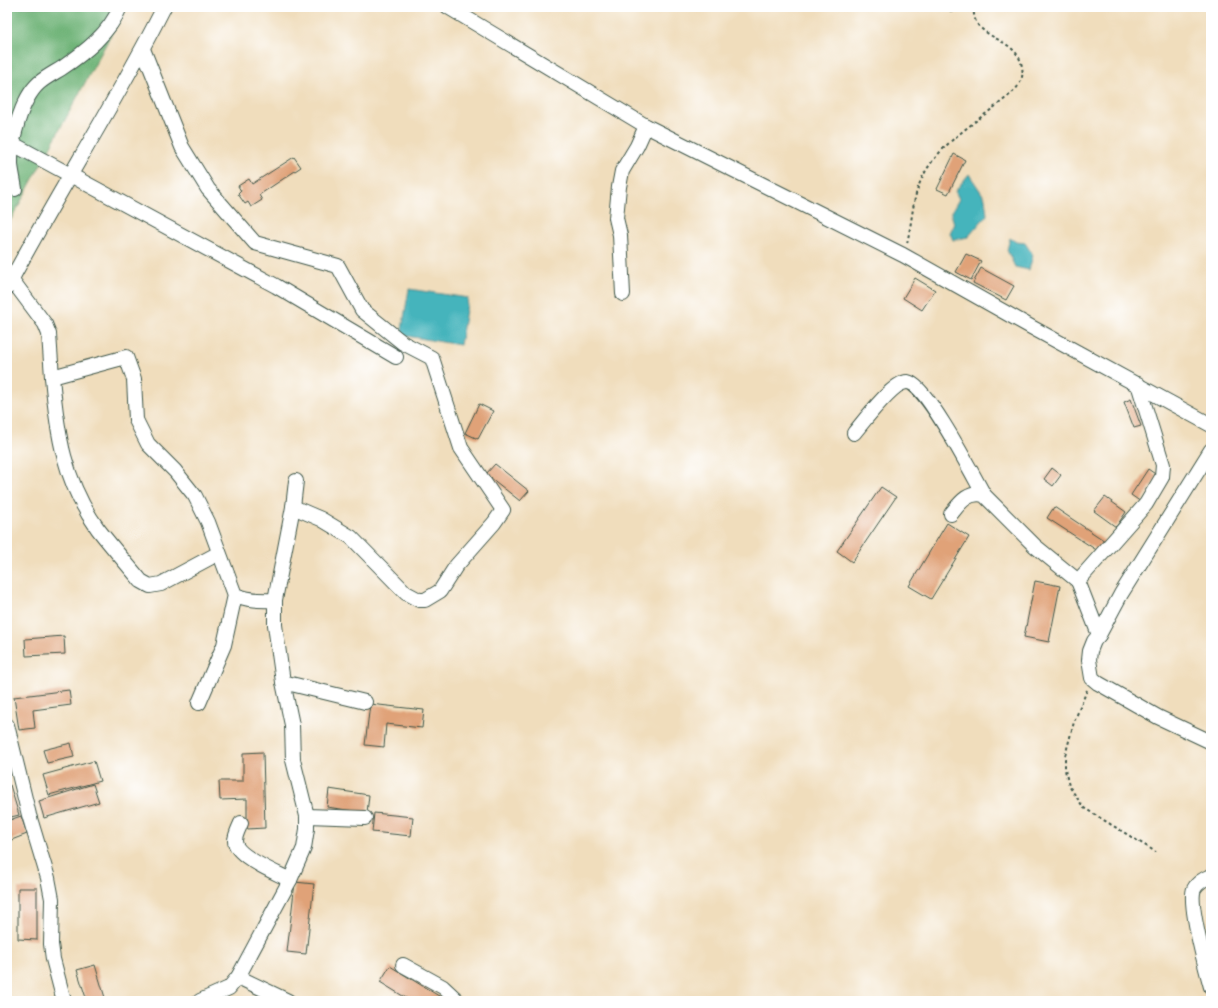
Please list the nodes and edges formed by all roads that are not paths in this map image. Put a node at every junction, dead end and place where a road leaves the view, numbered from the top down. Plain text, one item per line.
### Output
1 (120, 7) edge
2 (164, 7) edge
3 (448, 7) edge
4 (465, 11) edge
5 (143, 49) junction
6 (646, 126) junction
7 (13, 144) junction
8 (70, 175) junction
9 (15, 190) dead end
10 (9, 284) edge
11 (622, 294) dead end
12 (396, 357) dead end
13 (52, 377) junction
14 (1138, 384) junction
15 (1211, 425) edge
16 (854, 433) dead end
17 (1211, 450) edge
18 (296, 481) dead end
19 (984, 495) junction
20 (293, 507) junction
21 (951, 514) dead end
22 (219, 552) junction
23 (1078, 581) junction
24 (235, 595) junction
25 (275, 600) junction
26 (1099, 636) junction
27 (283, 682) junction
28 (365, 702) dead end
29 (199, 703) dead end
30 (7, 726) edge
31 (1211, 742) edge
32 (307, 816) junction
33 (365, 818) dead end
34 (241, 823) dead end
35 (1211, 876) edge
36 (290, 880) junction
37 (403, 965) dead end
38 (238, 977) junction
39 (1211, 986) edge
40 (64, 1001) edge
41 (200, 1001) edge
42 (288, 1001) edge
43 (458, 1001) edge

1 - 7 street
2 - 5 street
3 - 4 street
4 - 6 street
5 - 8 street
5 - 20 street
6 - 11 street
6 - 14 street
7 - 8 street
7 - 9 street
8 - 10 street
8 - 12 street
10 - 13 street
13 - 22 street
13 - 22 street
14 - 15 street
14 - 23 street
16 - 19 street
17 - 26 street
18 - 20 street
19 - 21 street
19 - 23 street
20 - 25 street
22 - 24 street
23 - 26 street
24 - 25 street
24 - 29 street
25 - 27 street
26 - 31 street
27 - 28 street
27 - 32 street
30 - 40 street
32 - 33 street
32 - 36 street
34 - 36 street
35 - 39 street
36 - 38 street
37 - 43 street
38 - 41 street
38 - 42 street

